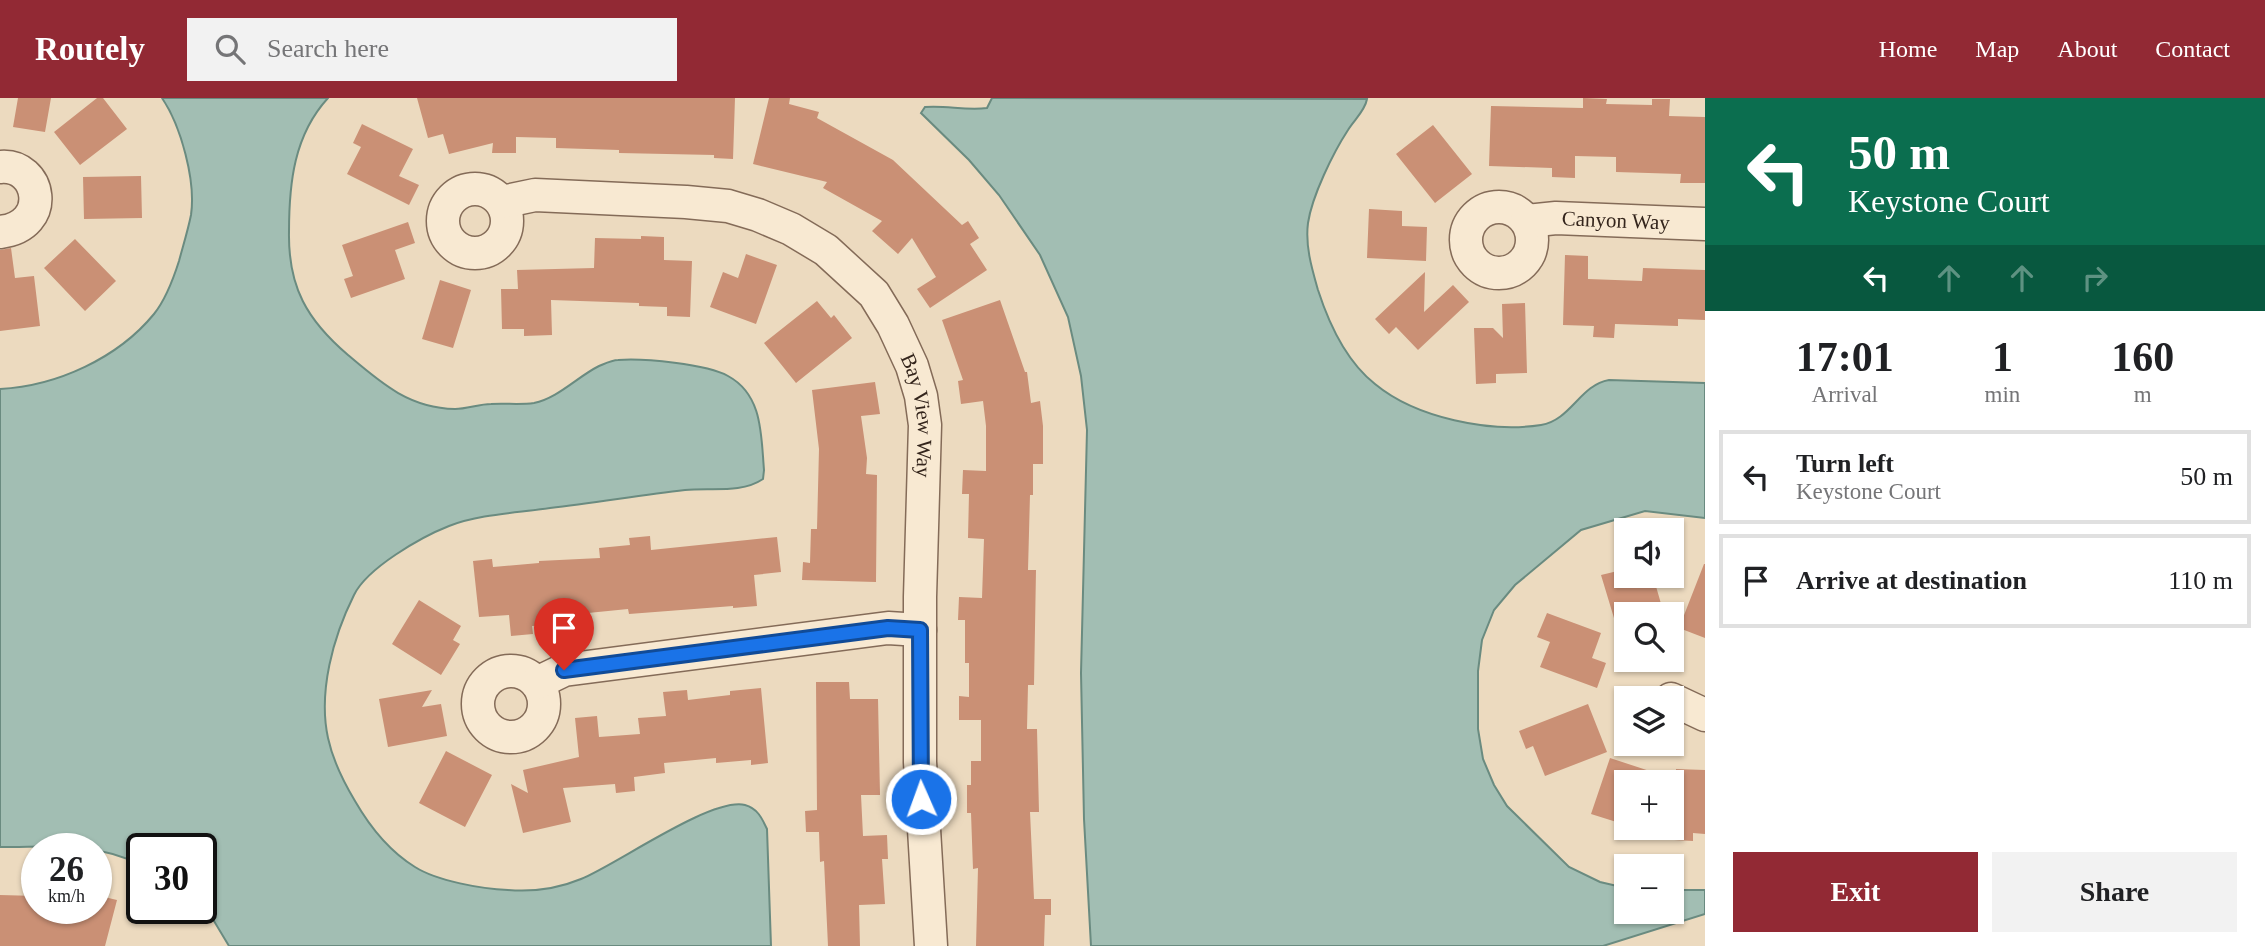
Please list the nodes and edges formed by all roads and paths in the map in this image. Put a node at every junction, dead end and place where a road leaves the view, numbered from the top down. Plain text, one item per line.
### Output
1 (0, 167) edge
2 (502, 202) dead end
3 (1527, 221) dead end
4 (1705, 224) edge
5 (0, 232) edge
6 (920, 630) junction
7 (537, 683) dead end
8 (1684, 705) edge
9 (1705, 716) edge
10 (931, 946) edge

1 - 5 street
2 - 6 street, Bay View Way
3 - 4 street, Canyon Way
6 - 7 street
6 - 10 street, Bay View Way
8 - 9 street

